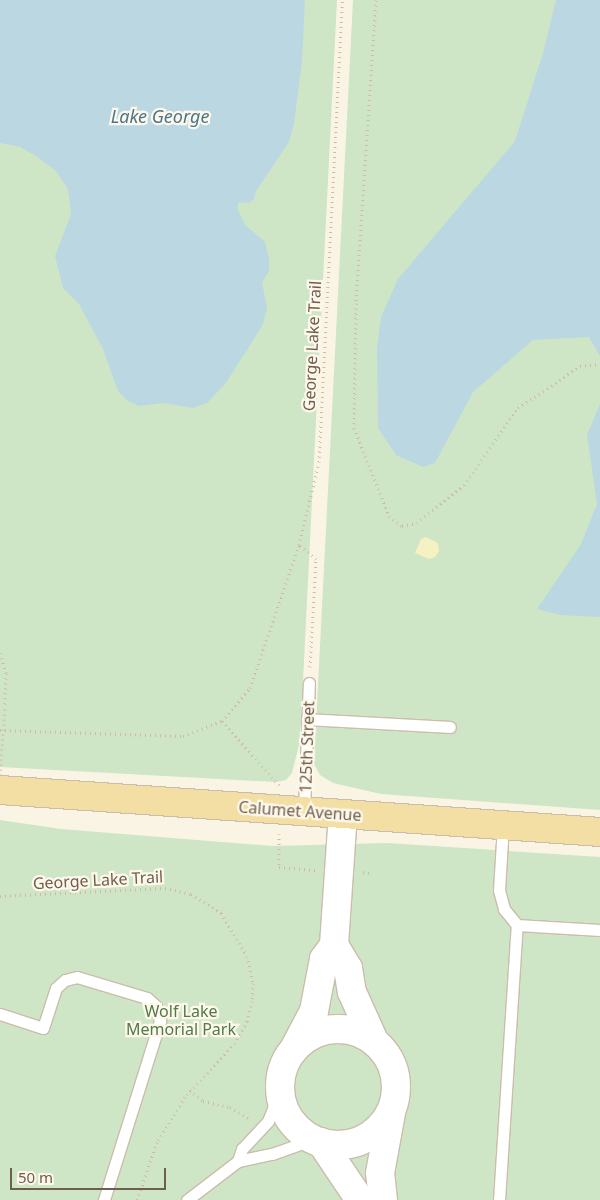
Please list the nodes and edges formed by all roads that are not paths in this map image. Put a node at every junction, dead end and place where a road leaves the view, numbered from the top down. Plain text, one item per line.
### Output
1 (309, 683) road end
2 (307, 719) junction
3 (450, 727) dead end
4 (0, 790) edge
5 (304, 811) junction
6 (343, 814) junction
7 (503, 825) junction
8 (600, 832) edge
9 (517, 925) junction
10 (600, 930) edge
11 (334, 945) junction
12 (0, 1014) edge
13 (374, 1041) junction
14 (295, 1047) junction
15 (280, 1092) junction
16 (391, 1110) junction
17 (318, 1141) junction
18 (238, 1161) junction
19 (104, 1200) edge
20 (186, 1200) edge
21 (360, 1200) edge
22 (383, 1200) edge
23 (499, 1200) edge

1 - 2 lane, 125th Street
2 - 3 lane
2 - 5 lane, 125th Street
4 - 5 main road, Calumet Avenue
5 - 6 main road, Calumet Avenue
6 - 7 main road, Calumet Avenue
6 - 11 main road
7 - 8 main road, Calumet Avenue
7 - 9 lane
9 - 10 lane
9 - 23 lane
11 - 13 main road
11 - 14 main road
12 - 19 lane
13 - 14 main road
13 - 16 main road
14 - 15 main road
15 - 17 main road
15 - 18 lane
16 - 17 main road
16 - 22 main road
17 - 18 lane
17 - 21 main road
18 - 20 lane

